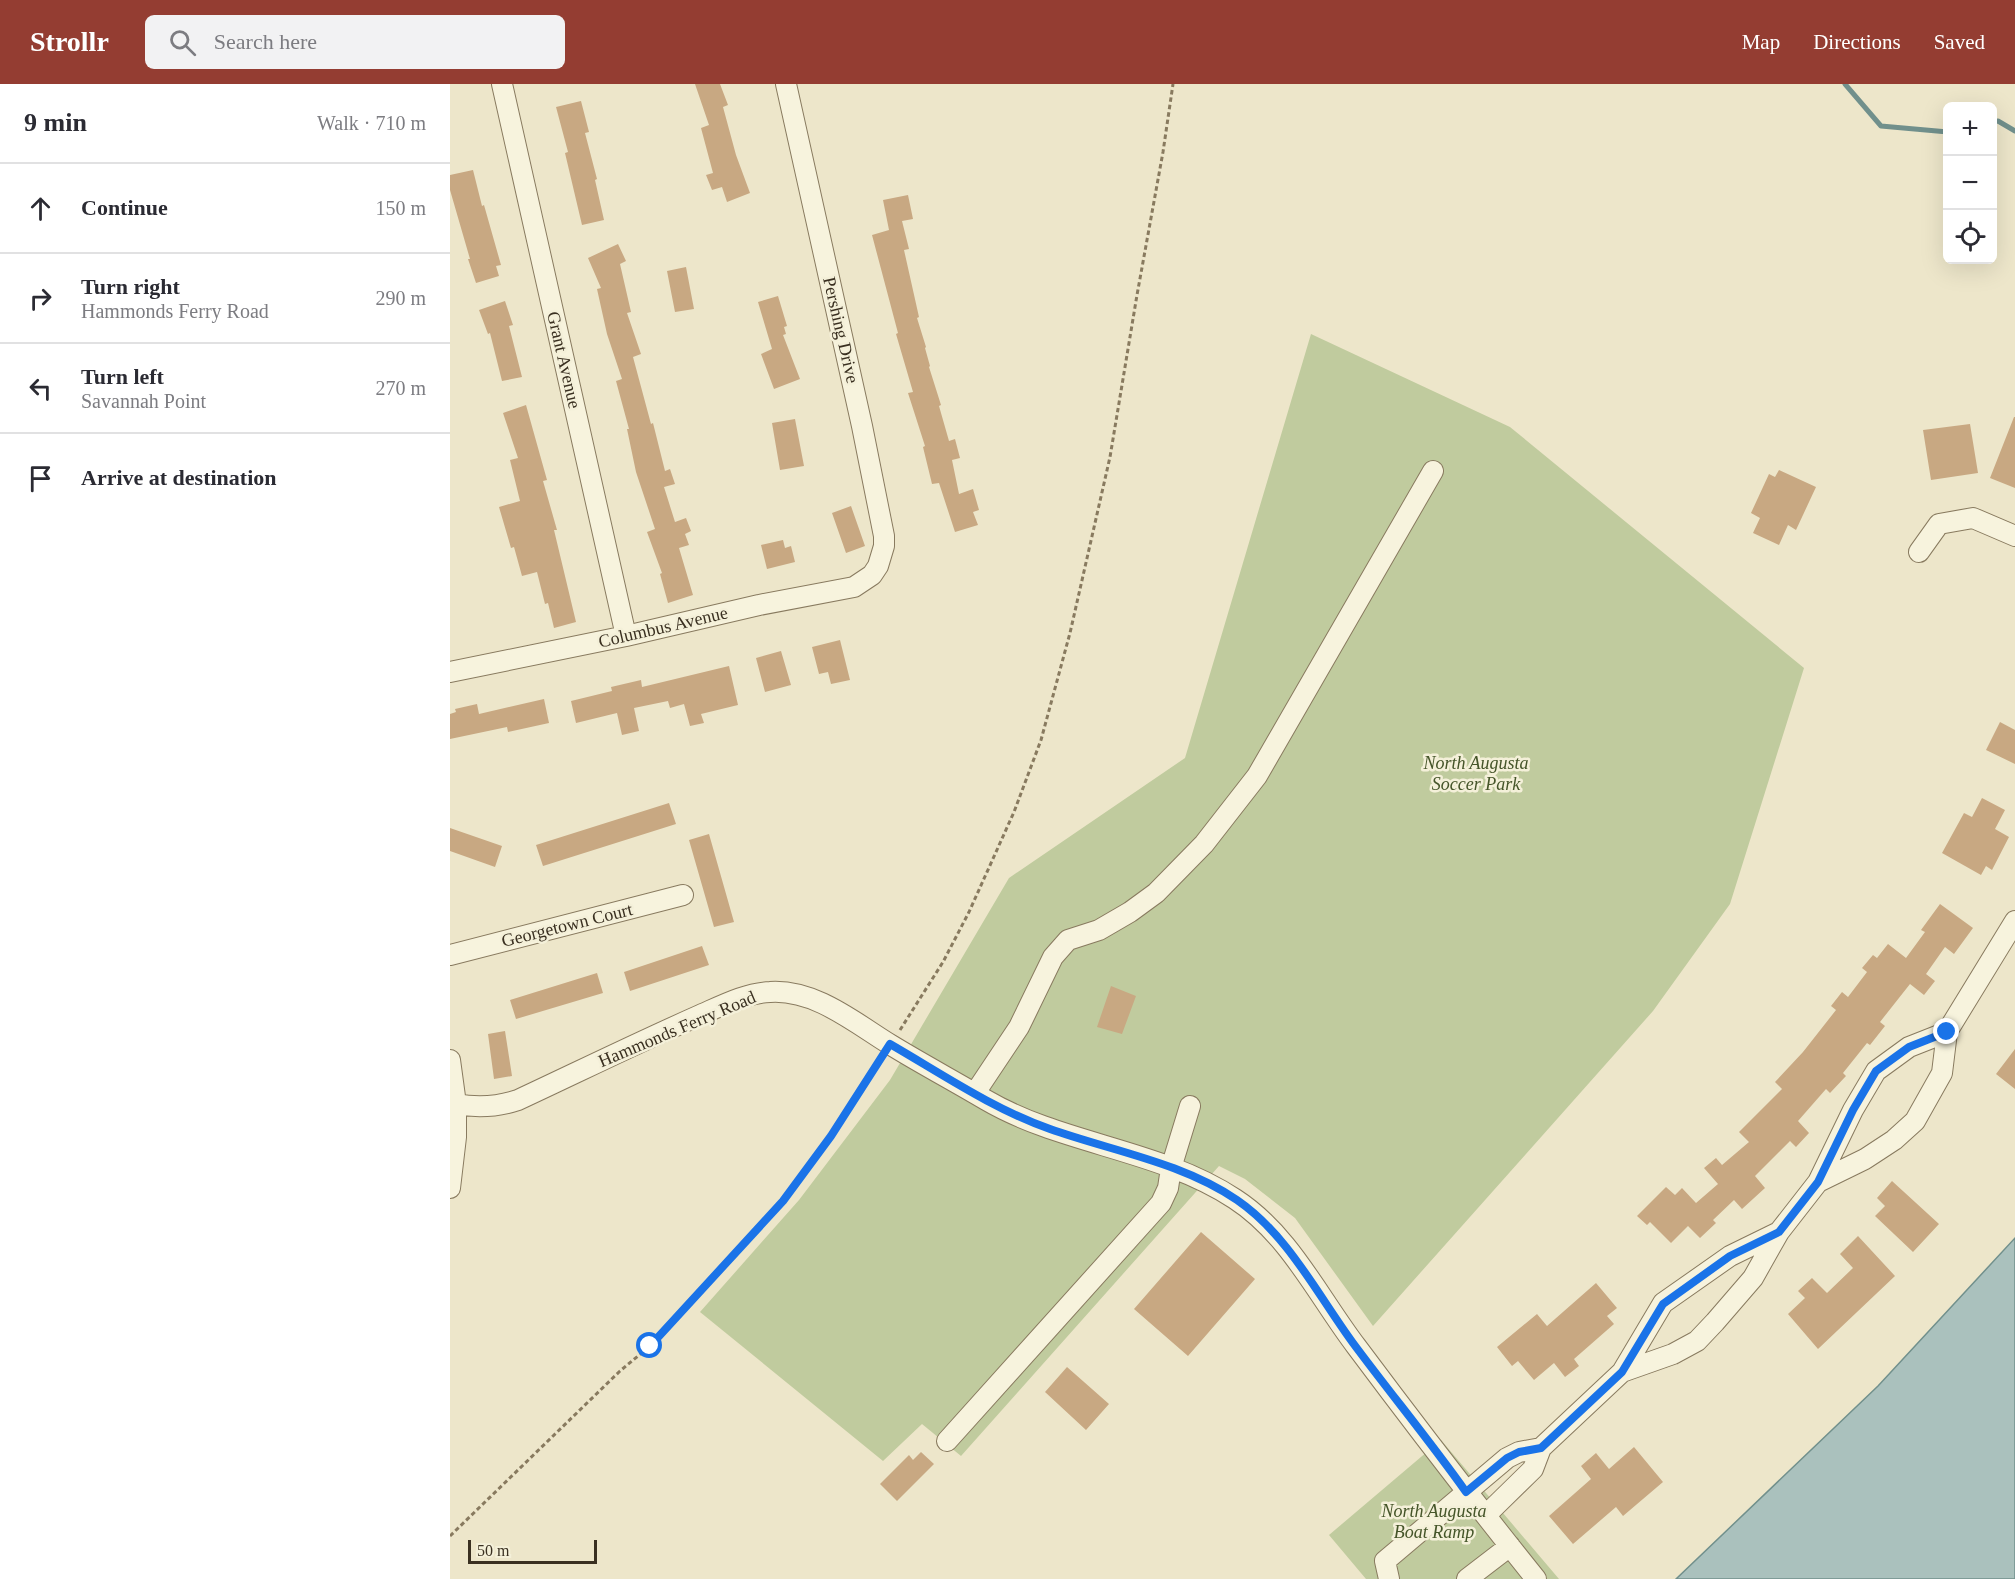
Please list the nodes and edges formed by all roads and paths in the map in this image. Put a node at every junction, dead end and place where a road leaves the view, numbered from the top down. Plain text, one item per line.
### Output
1 (502, 84) edge
2 (786, 84) edge
3 (1173, 84) edge
4 (1432, 471) dead end
5 (2015, 536) edge
6 (1919, 552) dead end
7 (872, 575) joint
8 (626, 636) junction
9 (450, 672) edge
10 (683, 895) dead end
11 (2015, 921) edge
12 (450, 955) edge
13 (1947, 1032) junction
14 (890, 1044) junction
15 (450, 1060) edge
16 (975, 1093) junction
17 (456, 1104) junction
18 (1190, 1106) dead end
19 (1171, 1168) junction
20 (1818, 1182) junction
21 (450, 1188) edge
22 (1779, 1232) junction
23 (1622, 1372) junction
24 (947, 1441) dead end
25 (1541, 1448) junction
26 (1466, 1492) junction
27 (1486, 1515) junction
28 (450, 1536) edge
29 (1510, 1546) junction
30 (1389, 1579) edge
31 (1467, 1579) edge
32 (1536, 1579) edge

1 - 8 street, Grant Avenue
2 - 7 street, Pershing Drive
3 - 14 path
4 - 16 street
5 - 6 street
7 - 8 street, Columbus Avenue
8 - 9 street, Columbus Avenue
10 - 12 street, Georgetown Court
11 - 13 street
13 - 20 street
13 - 20 street
14 - 16 street, Hammonds Ferry Road
14 - 17 street, Hammonds Ferry Road
14 - 28 path
15 - 17 street
16 - 19 street, Hammonds Ferry Road
17 - 21 street
18 - 19 street
19 - 24 street
19 - 26 street, Hammonds Ferry Road
20 - 22 street
22 - 23 street
22 - 23 street
23 - 25 street
25 - 26 street
25 - 27 street
26 - 27 street, Hammonds Ferry Road
26 - 30 street
27 - 29 street, Hammonds Ferry Road
29 - 31 street
29 - 32 street, Hammonds Ferry Road

